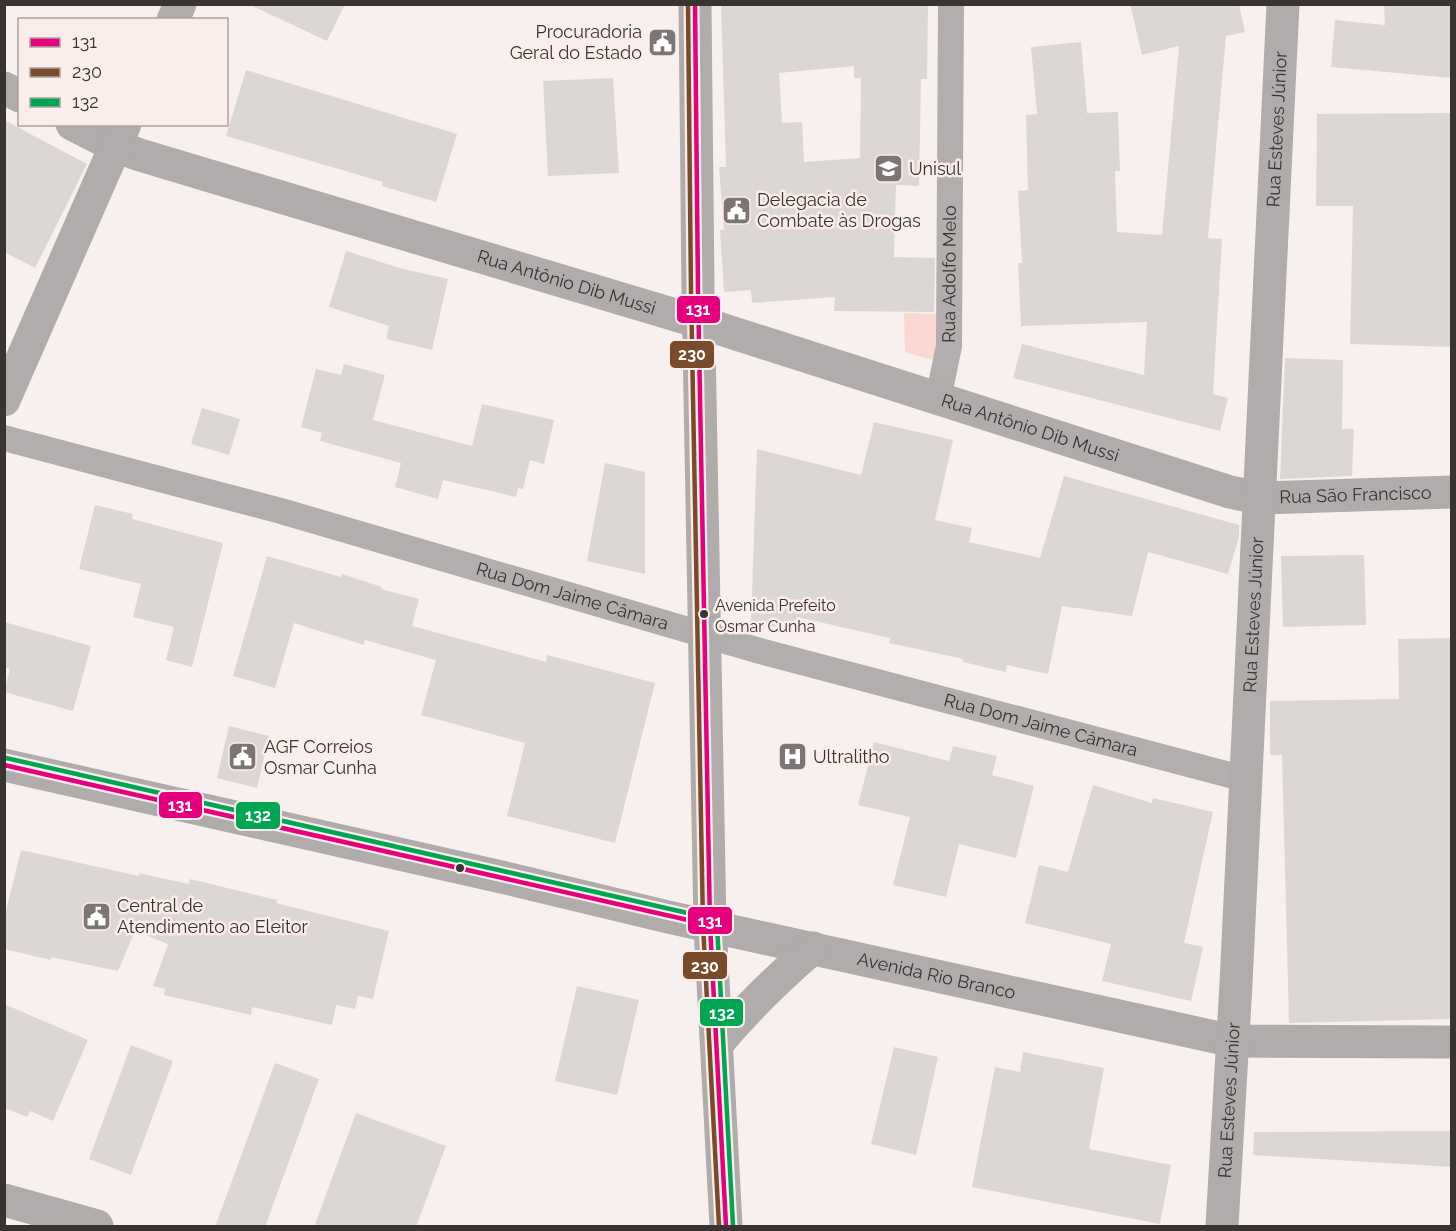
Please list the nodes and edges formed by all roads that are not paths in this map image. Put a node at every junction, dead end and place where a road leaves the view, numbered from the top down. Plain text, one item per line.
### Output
1 (180, 4) edge
2 (695, 4) edge
3 (951, 4) edge
4 (1283, 4) edge
5 (174, 18) edge
6 (4, 88) edge
7 (18, 95) edge
8 (81, 126) edge
9 (120, 135) edge
10 (699, 322) junction
11 (938, 399) junction
12 (4, 400) edge
13 (4, 438) edge
14 (1452, 492) edge
15 (1259, 498) junction
16 (705, 636) junction
17 (4, 765) edge
18 (1245, 779) junction
19 (710, 925) junction
20 (813, 948) junction
21 (1233, 1041) junction
22 (1452, 1042) edge
23 (717, 1044) junction
24 (4, 1200) edge
25 (97, 1227) edge
26 (726, 1227) edge
27 (1222, 1227) edge

1 - 5 street
2 - 10 street
3 - 11 street, Rua Adolfo Melo
4 - 15 street, Rua Esteves Júnior
6 - 7 street
8 - 9 street, Rua Antônio Dib Mussi
9 - 10 street, Rua Antônio Dib Mussi
9 - 12 street
10 - 11 street, Rua Antônio Dib Mussi
10 - 16 street
11 - 15 street, Rua Antônio Dib Mussi
13 - 16 street, Rua Dom Jaime Câmara
14 - 15 street, Rua São Francisco
15 - 18 street, Rua Esteves Júnior
16 - 18 street, Rua Dom Jaime Câmara
16 - 19 street
17 - 19 street, Avenida Rio Branco
18 - 21 street, Rua Esteves Júnior
19 - 20 street, Avenida Rio Branco
19 - 23 street
20 - 21 street, Avenida Rio Branco
20 - 23 street
21 - 22 street, Avenida Rio Branco
21 - 27 street, Rua Esteves Júnior
23 - 26 street
24 - 25 street

